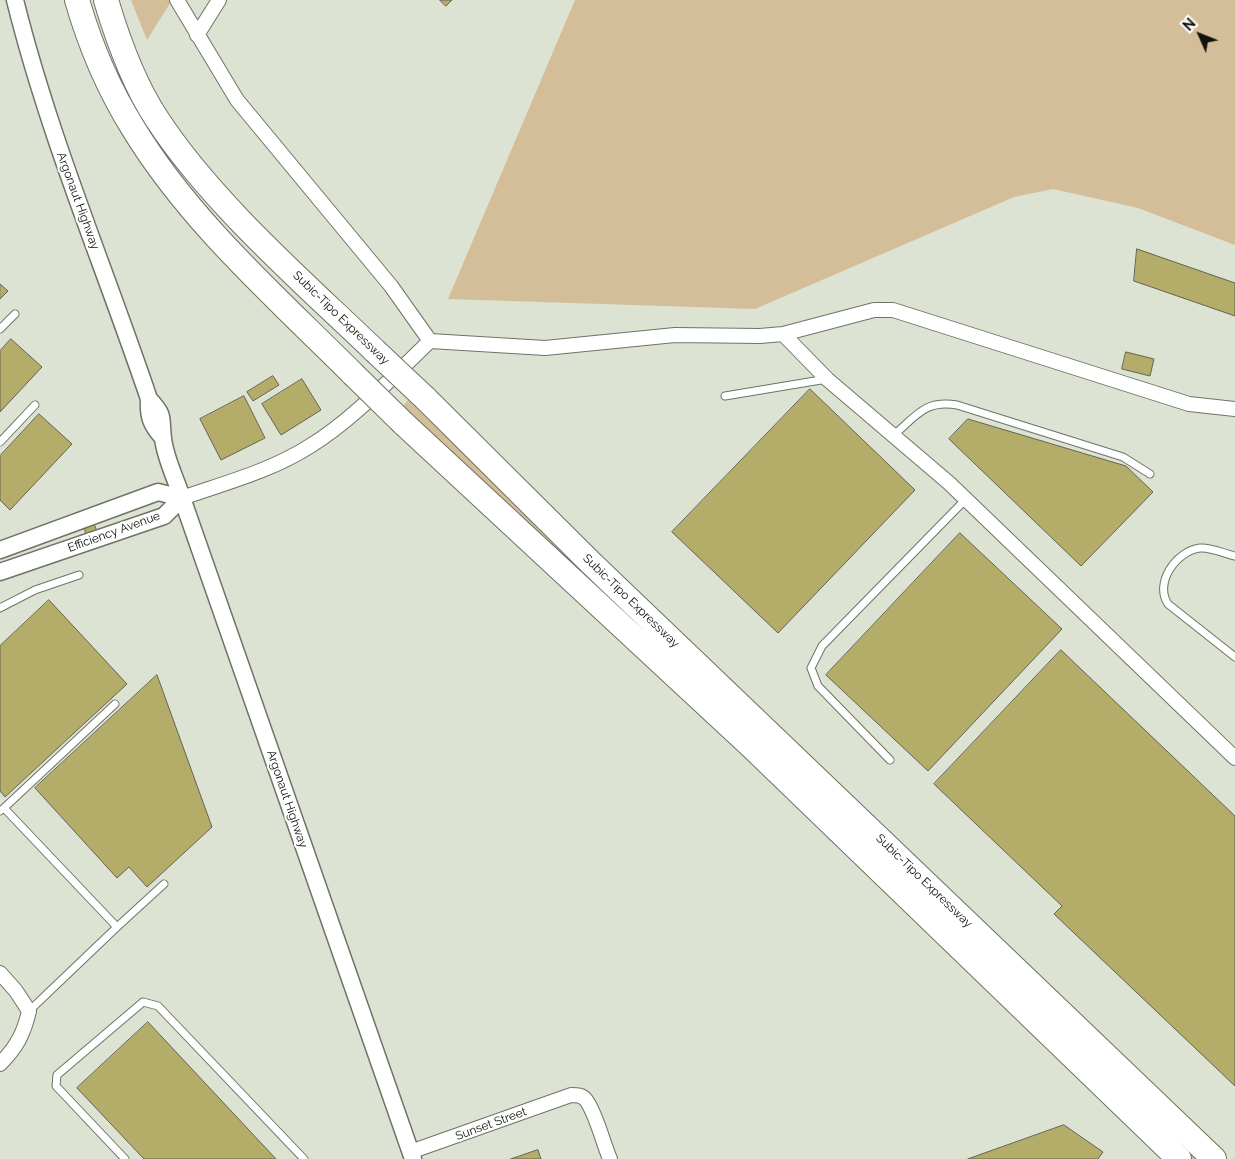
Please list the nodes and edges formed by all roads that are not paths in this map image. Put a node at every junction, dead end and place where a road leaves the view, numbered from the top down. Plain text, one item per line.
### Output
1 (16, 0) edge
2 (77, 0) edge
3 (106, 0) edge
4 (178, 0) edge
5 (218, 0) edge
6 (197, 35) junction
7 (15, 314) dead end
8 (0, 329) edge
9 (783, 334) junction
10 (430, 341) junction
11 (827, 379) junction
12 (725, 396) dead end
13 (35, 405) dead end
14 (1235, 409) edge
15 (894, 435) junction
16 (0, 442) edge
17 (1150, 474) dead end
18 (182, 498) junction
19 (966, 499) junction
20 (0, 550) edge
21 (1235, 556) edge
22 (0, 572) edge
23 (79, 574) dead end
24 (0, 608) edge
25 (1235, 657) edge
26 (115, 704) dead end
27 (1235, 758) edge
28 (890, 760) dead end
29 (2, 810) edge
30 (164, 884) dead end
31 (117, 927) junction
32 (0, 973) edge
33 (29, 1011) junction
34 (0, 1064) edge
35 (412, 1156) edge
36 (126, 1159) edge
37 (304, 1159) edge
38 (610, 1159) edge
39 (1179, 1159) edge
40 (1214, 1159) edge

1 - 18 street, Argonaut Highway
2 - 39 highway, Subic-Tipo Expressway, bridge
3 - 40 highway, Subic-Tipo Expressway, bridge
4 - 6 street
5 - 6 street
6 - 10 street
7 - 8 lane
9 - 10 street
9 - 11 street
9 - 14 street
10 - 18 street
11 - 12 lane
11 - 15 street
13 - 16 lane
15 - 17 lane
15 - 19 street
18 - 20 street, Efficiency Avenue
18 - 22 street, Efficiency Avenue
18 - 35 street, Argonaut Highway
19 - 27 street
19 - 28 lane
21 - 25 lane
23 - 24 lane
26 - 29 lane
29 - 31 lane
30 - 31 lane
31 - 33 lane
32 - 33 street
33 - 34 street
35 - 38 street, Sunset Street
36 - 37 lane

